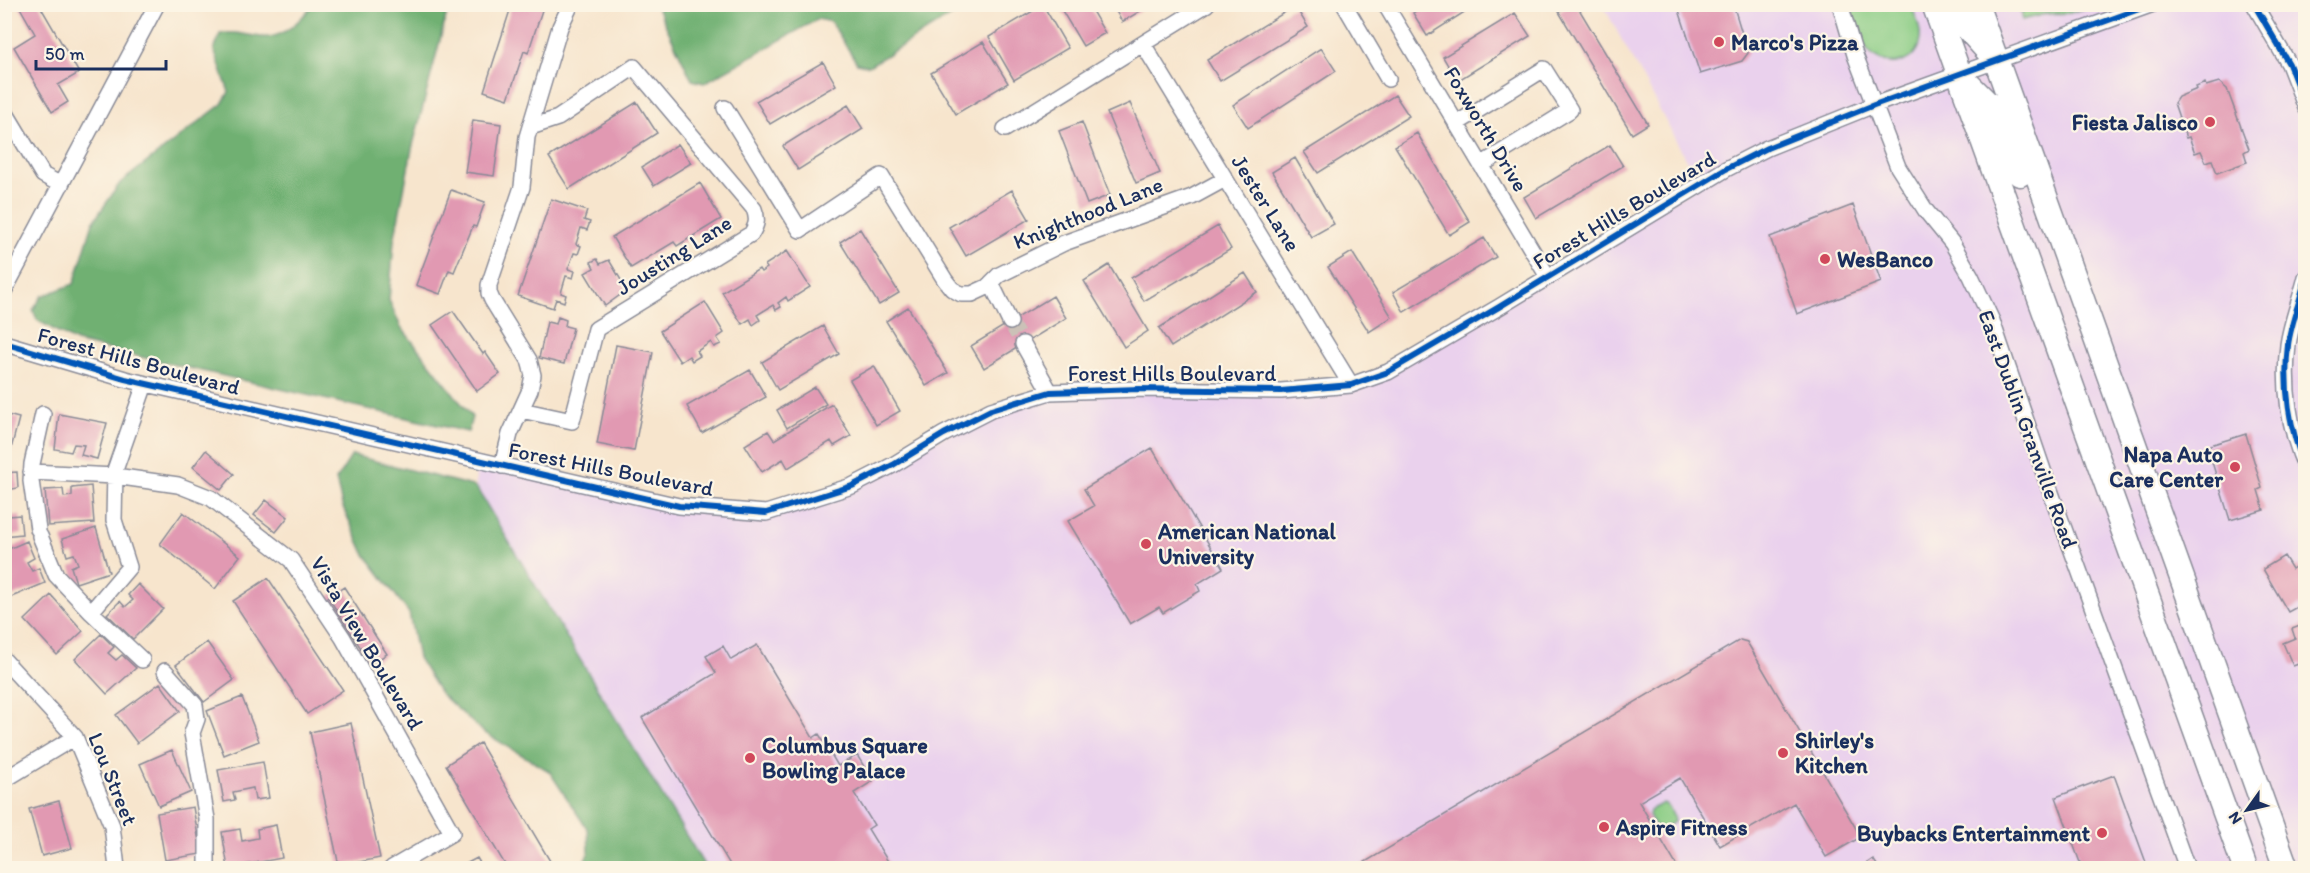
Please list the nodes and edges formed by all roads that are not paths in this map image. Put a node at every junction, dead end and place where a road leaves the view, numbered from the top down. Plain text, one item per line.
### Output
1 (157, 4) edge
2 (571, 4) edge
3 (1207, 4) edge
4 (1344, 4) edge
5 (1385, 4) edge
6 (1840, 4) edge
7 (1934, 4) edge
8 (1956, 4) edge
9 (1976, 4) edge
10 (2153, 4) edge
11 (2254, 4) edge
12 (1143, 44) junction
13 (1997, 62) junction
14 (1958, 75) junction
15 (1388, 79) dead end
16 (1875, 105) junction
17 (725, 108) dead end
18 (2306, 108) edge
19 (4, 110) edge
20 (1456, 124) junction
21 (531, 127) junction
22 (1005, 129) dead end
23 (1481, 165) junction
24 (1225, 179) junction
25 (61, 185) junction
26 (1548, 277) junction
27 (2306, 277) edge
28 (991, 283) junction
29 (4, 291) edge
30 (1010, 322) tunnel mouth
31 (4, 343) edge
32 (1023, 344) tunnel mouth
33 (145, 384) junction
34 (2112, 384) junction
35 (1352, 385) junction
36 (1050, 392) junction
37 (521, 410) junction
38 (43, 414) dead end
39 (502, 466) junction
40 (2306, 468) edge
41 (31, 472) junction
42 (114, 476) junction
43 (91, 612) junction
44 (4, 660) edge
45 (142, 660) dead end
46 (165, 670) dead end
47 (75, 737) junction
48 (4, 780) edge
49 (117, 868) edge
50 (207, 868) edge
51 (392, 868) edge
52 (2187, 868) edge
53 (2245, 868) edge
54 (2286, 868) edge

1 - 25 street
2 - 21 street
3 - 12 street
4 - 15 street
5 - 20 street, Foxworth Drive
6 - 16 street, East Dublin Granville Road
7 - 14 main road
8 - 13 main road
9 - 13 main road
10 - 13 street, Forest Hills Boulevard
11 - 18 street
12 - 22 street
12 - 24 street, Jester Lane
13 - 14 street, Forest Hills Boulevard
13 - 34 main road
14 - 16 street, Forest Hills Boulevard
14 - 34 main road
14 - 53 main road
16 - 26 street, Forest Hills Boulevard
16 - 52 street, East Dublin Granville Road
17 - 28 street, Knighthood Lane
19 - 25 street
20 - 23 street, Foxworth Drive
20 - 23 street
21 - 37 street
21 - 37 street, Jousting Lane
23 - 26 street, Foxworth Drive
24 - 28 street, Knighthood Lane
24 - 35 street, Jester Lane
25 - 29 street
26 - 35 street, Forest Hills Boulevard
27 - 40 street
28 - 30 street
31 - 33 street, Forest Hills Boulevard
32 - 36 street
33 - 39 street, Forest Hills Boulevard
33 - 42 street
34 - 54 main road
35 - 36 street, Forest Hills Boulevard
36 - 39 street, Forest Hills Boulevard
37 - 39 street
38 - 41 street
41 - 42 street
41 - 43 street
42 - 43 street
42 - 51 street, Vista View Boulevard
43 - 45 street
44 - 47 street, Lou Street
46 - 50 street
47 - 48 street
47 - 49 street, Lou Street

